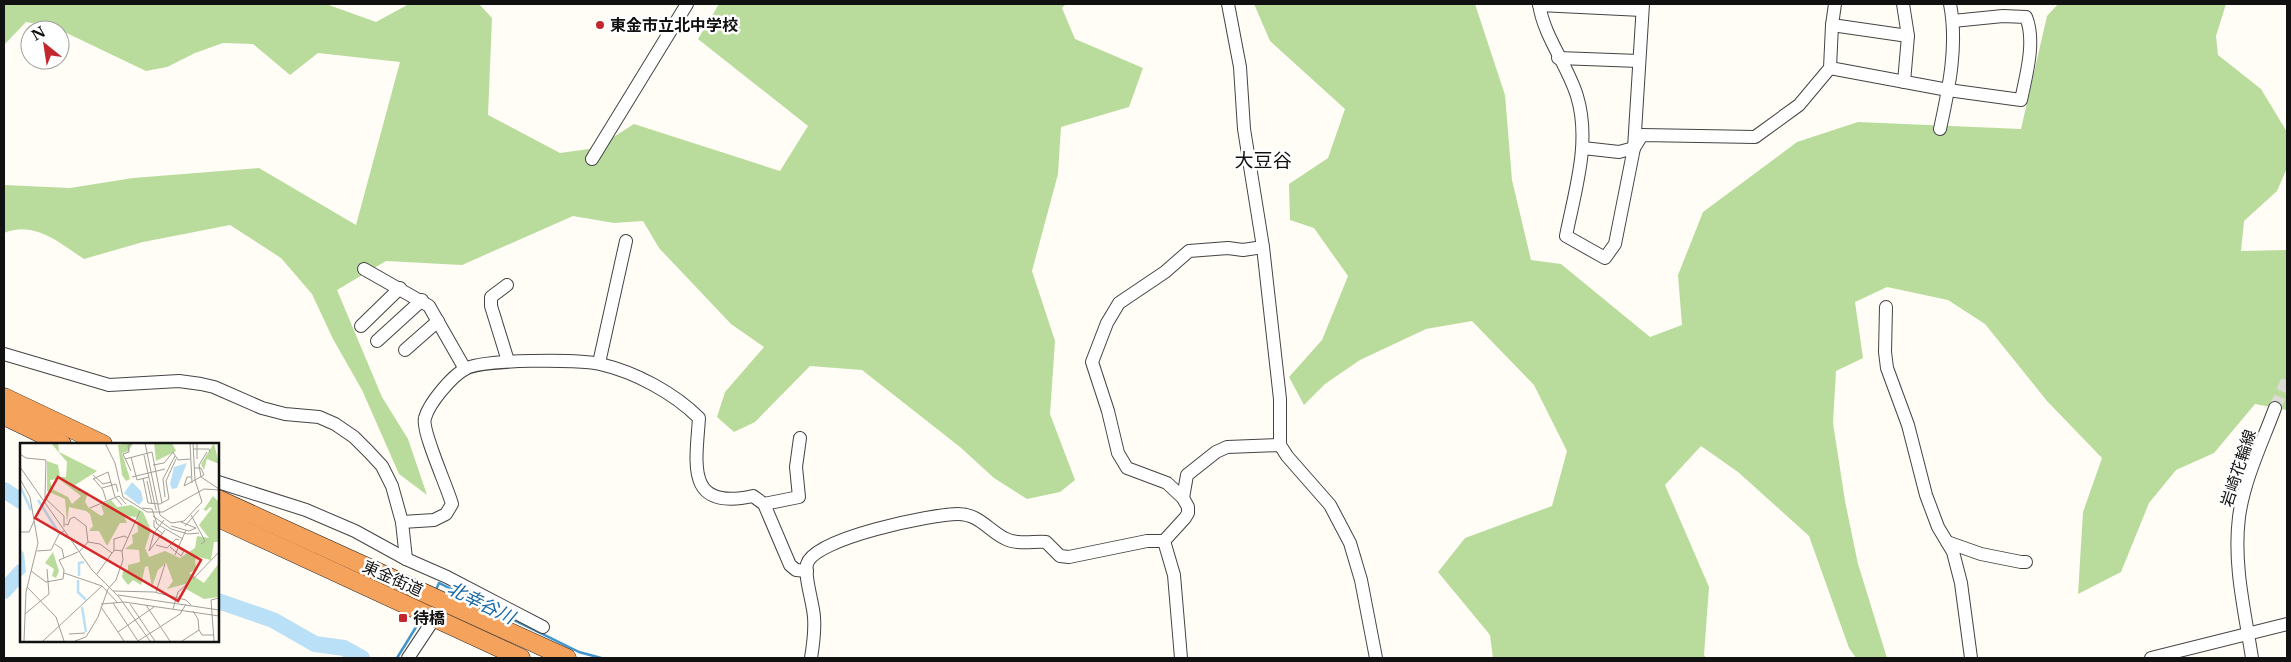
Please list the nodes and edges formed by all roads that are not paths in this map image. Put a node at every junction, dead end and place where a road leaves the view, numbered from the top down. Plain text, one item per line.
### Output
1 (687, 4) edge
2 (1228, 4) edge
3 (1835, 4) edge
4 (1903, 4) edge
5 (1950, 4) edge
6 (1539, 5) edge
7 (1642, 7) edge
8 (1954, 21) junction
9 (1832, 25) junction
10 (1908, 36) junction
11 (1558, 58) junction
12 (1639, 62) junction
13 (1830, 68) junction
14 (1904, 82) junction
15 (1948, 90) junction
16 (1940, 129) dead end
17 (1583, 148) junction
18 (1634, 148) junction
19 (592, 159) dead end
20 (626, 241) dead end
21 (1263, 247) junction
22 (364, 268) dead end
23 (507, 286) dead end
24 (400, 288) junction
25 (422, 300) junction
26 (1886, 307) dead end
27 (438, 321) junction
28 (360, 326) dead end
29 (377, 340) dead end
30 (405, 350) dead end
31 (4, 354) edge
32 (508, 361) junction
33 (599, 364) junction
34 (464, 369) junction
35 (4, 397) edge
36 (2276, 408) tunnel mouth
37 (4, 416) edge
38 (800, 438) dead end
39 (60, 443) edge
40 (101, 443) edge
41 (1280, 445) junction
42 (219, 482) edge
43 (219, 498) edge
44 (1183, 498) junction
45 (268, 499) junction
46 (764, 504) junction
47 (219, 518) edge
48 (259, 518) junction
49 (402, 522) junction
50 (251, 534) junction
51 (1164, 541) junction
52 (1947, 542) junction
53 (406, 560) junction
54 (2026, 562) dead end
55 (807, 571) junction
56 (444, 600) junction
57 (436, 618) junction
58 (2287, 624) edge
59 (543, 627) dead end
60 (2248, 634) junction
61 (408, 658) edge
62 (521, 658) edge
63 (567, 658) edge
64 (811, 658) edge
65 (1182, 658) edge
66 (1376, 658) edge
67 (1971, 658) edge
68 (2151, 658) edge
69 (2252, 658) edge

1 - 19 street
2 - 21 street
3 - 9 street
4 - 10 street
5 - 8 street
6 - 7 street
6 - 11 street
7 - 12 street
8 - 15 street
8 - 15 street
9 - 10 street
9 - 13 street
10 - 14 street
11 - 12 street
11 - 17 street
12 - 18 street
13 - 14 street
13 - 18 street
14 - 15 street
15 - 16 street
17 - 18 street
17 - 18 street
20 - 33 street
21 - 41 street
21 - 44 street
22 - 24 street
23 - 32 street
24 - 25 street
24 - 28 street
25 - 27 street
25 - 29 street
26 - 52 street
27 - 30 street
27 - 34 street
31 - 49 street
32 - 33 street
32 - 34 street
33 - 46 street
34 - 49 street
35 - 40 highway
36 - 60 street, 岩崎花輪線
37 - 39 highway
38 - 46 street
41 - 44 street
41 - 66 street
42 - 45 street
43 - 48 highway, 東金街道
44 - 51 street
45 - 48 street
45 - 53 street
46 - 55 street
47 - 50 highway, 東金街道
48 - 50 street
48 - 56 highway, 東金街道
49 - 53 street
50 - 57 highway, 東金街道
51 - 55 street
51 - 65 street
52 - 54 street
52 - 67 street
53 - 59 street
55 - 64 street
56 - 57 street
56 - 63 highway, 東金街道
57 - 61 street
57 - 62 highway, 東金街道
58 - 60 street
60 - 68 street
60 - 69 street, 岩崎花輪線

